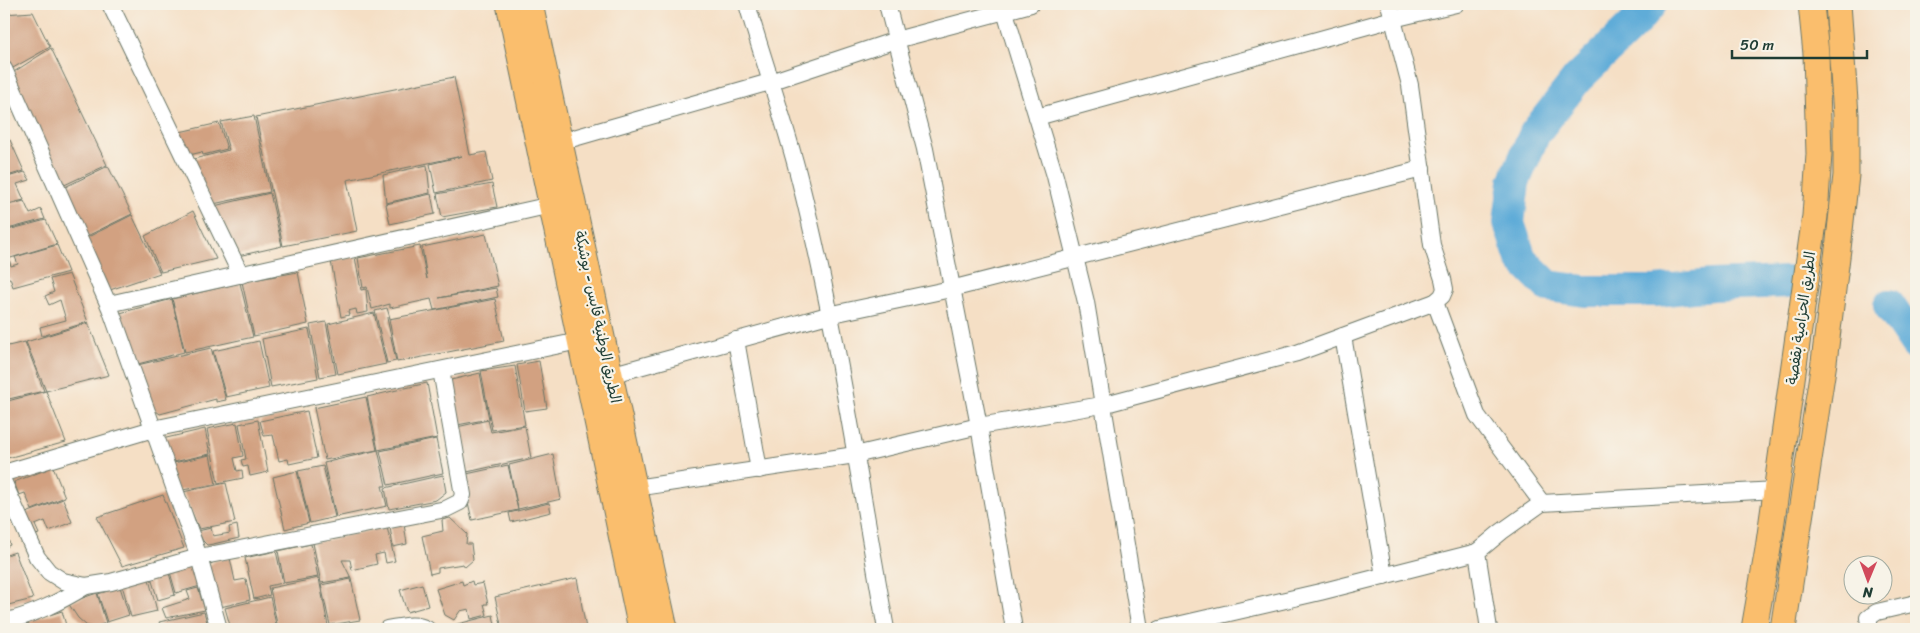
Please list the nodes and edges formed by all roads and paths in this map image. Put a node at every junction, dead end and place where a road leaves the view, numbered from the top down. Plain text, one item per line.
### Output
1 (110, 4) edge
2 (509, 4) edge
3 (530, 4) edge
4 (747, 4) edge
5 (887, 4) edge
6 (1031, 4) edge
7 (1456, 4) edge
8 (1812, 4) edge
9 (1838, 4) edge
10 (1391, 11) edge
11 (1005, 12) junction
12 (896, 40) junction
13 (4, 68) edge
14 (770, 82) junction
15 (1037, 117) junction
16 (560, 142) junction
17 (1422, 169) junction
18 (551, 205) junction
19 (1076, 257) junction
20 (241, 275) junction
21 (951, 289) junction
22 (1435, 302) junction
23 (109, 304) junction
24 (828, 314) junction
25 (1344, 336) junction
26 (591, 338) junction
27 (736, 340) junction
28 (441, 370) junction
29 (610, 375) junction
30 (1102, 405) junction
31 (979, 426) junction
32 (153, 429) junction
33 (855, 456) junction
34 (759, 470) junction
35 (4, 473) edge
36 (4, 483) edge
37 (635, 488) junction
38 (1776, 490) junction
39 (1542, 503) junction
40 (1477, 552) junction
41 (199, 557) junction
42 (1384, 576) junction
43 (86, 586) junction
44 (1916, 602) edge
45 (4, 622) edge
46 (219, 629) edge
47 (388, 629) edge
48 (427, 629) edge
49 (641, 629) edge
50 (665, 629) edge
51 (886, 629) edge
52 (1014, 629) edge
53 (1140, 629) edge
54 (1160, 629) edge
55 (1489, 629) edge
56 (1754, 629) edge
57 (1783, 629) edge
58 (1870, 629) edge

1 - 20 street
2 - 18 main road, الطريق الوطنية قابس - بوشبكة
3 - 16 main road, الطريق الوطنية قابس - بوشبكة
4 - 14 street
5 - 12 street
6 - 11 street
7 - 10 street
8 - 38 main road, الطريق الحزامية بقفصة
9 - 57 main road, الطريق الحزامية بقفصة
10 - 15 street
10 - 17 street
11 - 12 street
11 - 15 street
12 - 14 street
12 - 21 street
13 - 23 street
14 - 16 street
14 - 24 street
15 - 19 street
16 - 26 main road, الطريق الوطنية قابس - بوشبكة
17 - 19 street
17 - 22 street
18 - 20 street
18 - 26 main road, الطريق الوطنية قابس - بوشبكة
19 - 21 street
19 - 30 street
20 - 23 street
21 - 24 street
21 - 31 street
22 - 25 street
22 - 39 street
23 - 32 street
24 - 27 street
24 - 33 street
25 - 30 street
25 - 42 street
26 - 28 street
26 - 29 main road, الطريق الوطنية قابس - بوشبكة
26 - 49 main road, الطريق الوطنية قابس - بوشبكة
27 - 29 street
27 - 34 street
28 - 32 street
28 - 41 street
29 - 37 main road, الطريق الوطنية قابس - بوشبكة
30 - 31 street
30 - 53 street
31 - 33 street
31 - 52 street
32 - 35 street
32 - 41 street
33 - 34 street
33 - 51 street
34 - 37 street
36 - 43 street
37 - 50 main road, الطريق الوطنية قابس - بوشبكة
38 - 39 street
38 - 56 main road, الطريق الحزامية بقفصة
39 - 40 street
40 - 42 street
40 - 55 street
41 - 43 street
41 - 46 street
42 - 54 street
43 - 45 street
44 - 58 street
47 - 48 street

